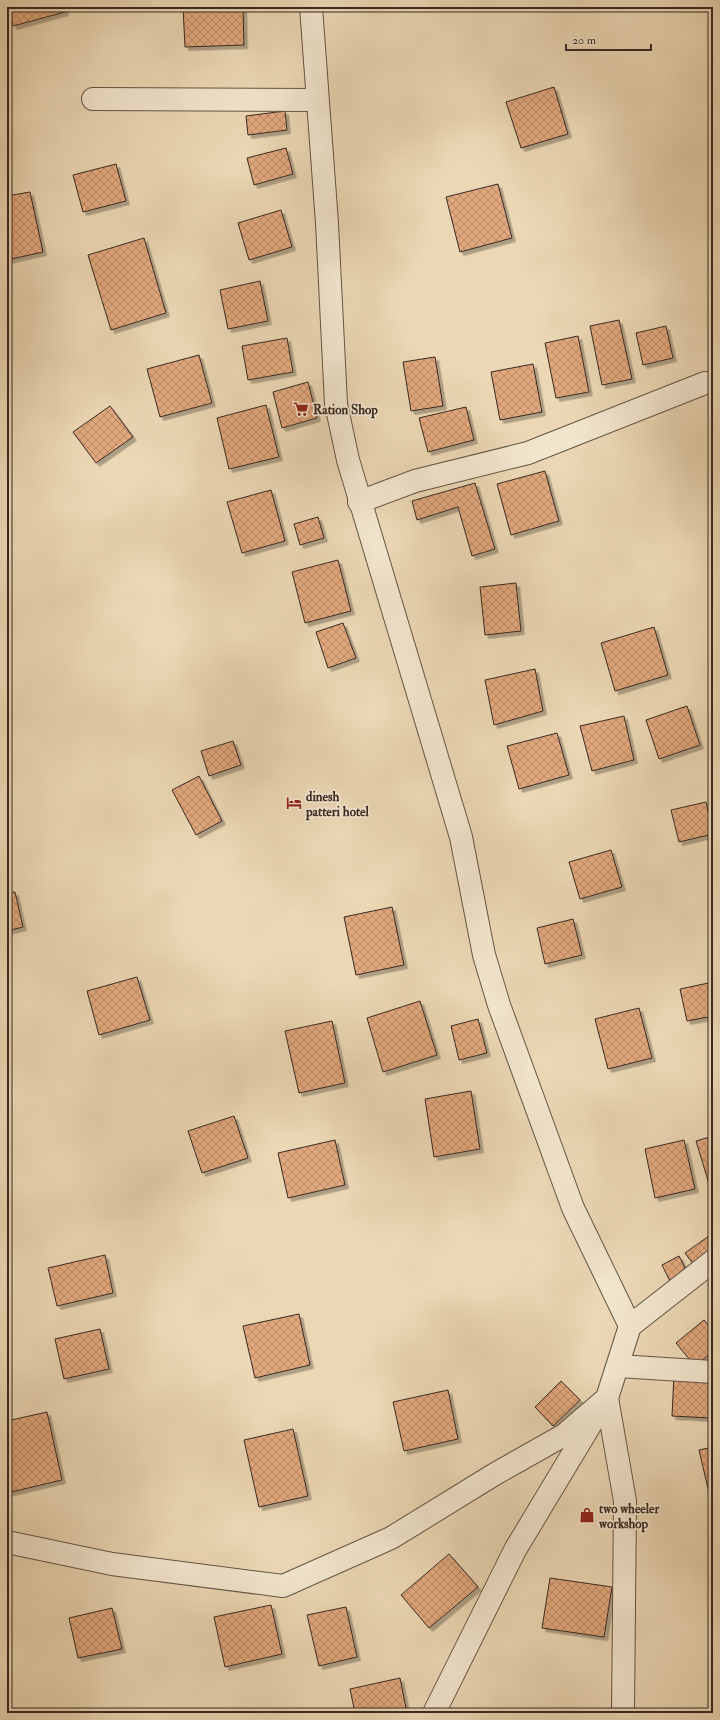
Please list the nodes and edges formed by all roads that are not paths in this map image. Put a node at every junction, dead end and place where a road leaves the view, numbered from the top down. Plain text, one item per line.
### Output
1 (311, 7) edge
2 (93, 99) dead end
3 (317, 100) junction
4 (705, 383) dead end
5 (359, 502) junction
6 (713, 1261) edge
7 (630, 1326) junction
8 (618, 1366) junction
9 (713, 1372) edge
10 (607, 1398) junction
11 (7, 1542) edge
12 (434, 1713) edge
13 (623, 1713) edge

1 - 3 street
2 - 3 street
3 - 5 street
4 - 5 street
5 - 7 street
6 - 7 street
7 - 8 street
8 - 9 street
8 - 10 street
10 - 11 street
10 - 12 street
10 - 13 street

